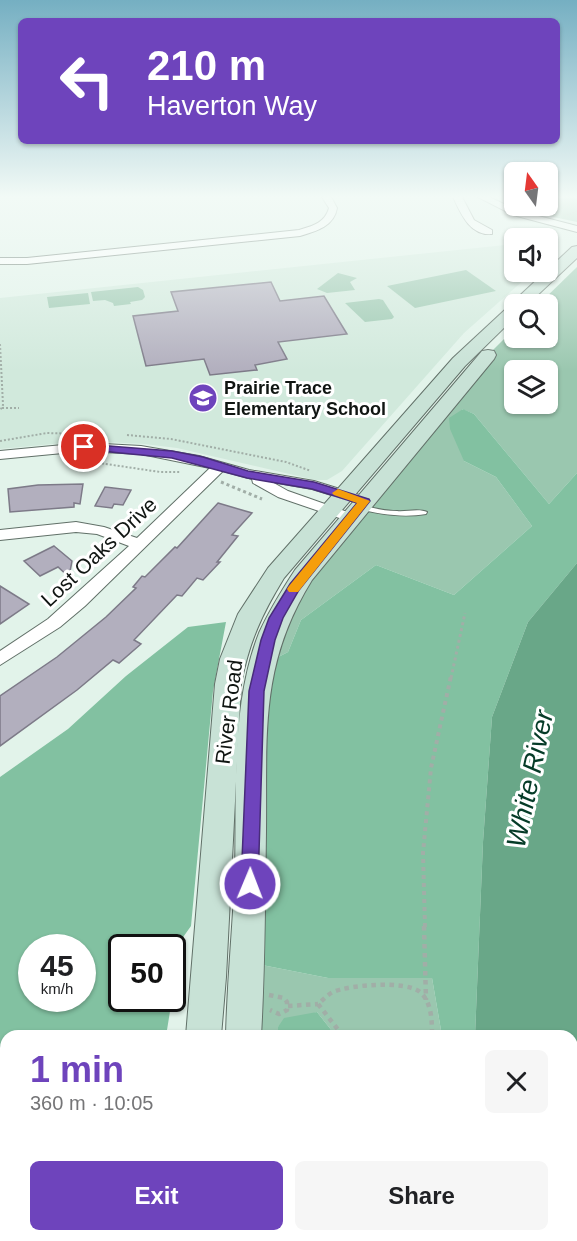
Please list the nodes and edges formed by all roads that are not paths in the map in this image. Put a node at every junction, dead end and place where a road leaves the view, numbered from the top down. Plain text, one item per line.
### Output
1 (89, 255) edge
2 (572, 255) edge
3 (0, 261) edge
4 (577, 268) edge
5 (531, 294) edge
6 (550, 294) edge
7 (504, 319) edge
8 (504, 339) edge
9 (0, 455) edge
10 (215, 470) junction
11 (247, 474) junction
12 (350, 506) junction
13 (423, 512) dead end
14 (0, 535) edge
15 (139, 544) junction
16 (0, 659) edge
17 (204, 1030) edge
18 (243, 1030) edge

1 - 3 street
2 - 5 main road
4 - 6 main road
7 - 12 main road, River Road
8 - 12 main road, River Road
9 - 10 street
10 - 11 street
10 - 15 street, Lost Oaks Drive
11 - 12 street
11 - 12 street
12 - 13 lane
12 - 17 main road, River Road
12 - 18 main road, River Road
14 - 15 street
15 - 16 street, Lost Oaks Drive

